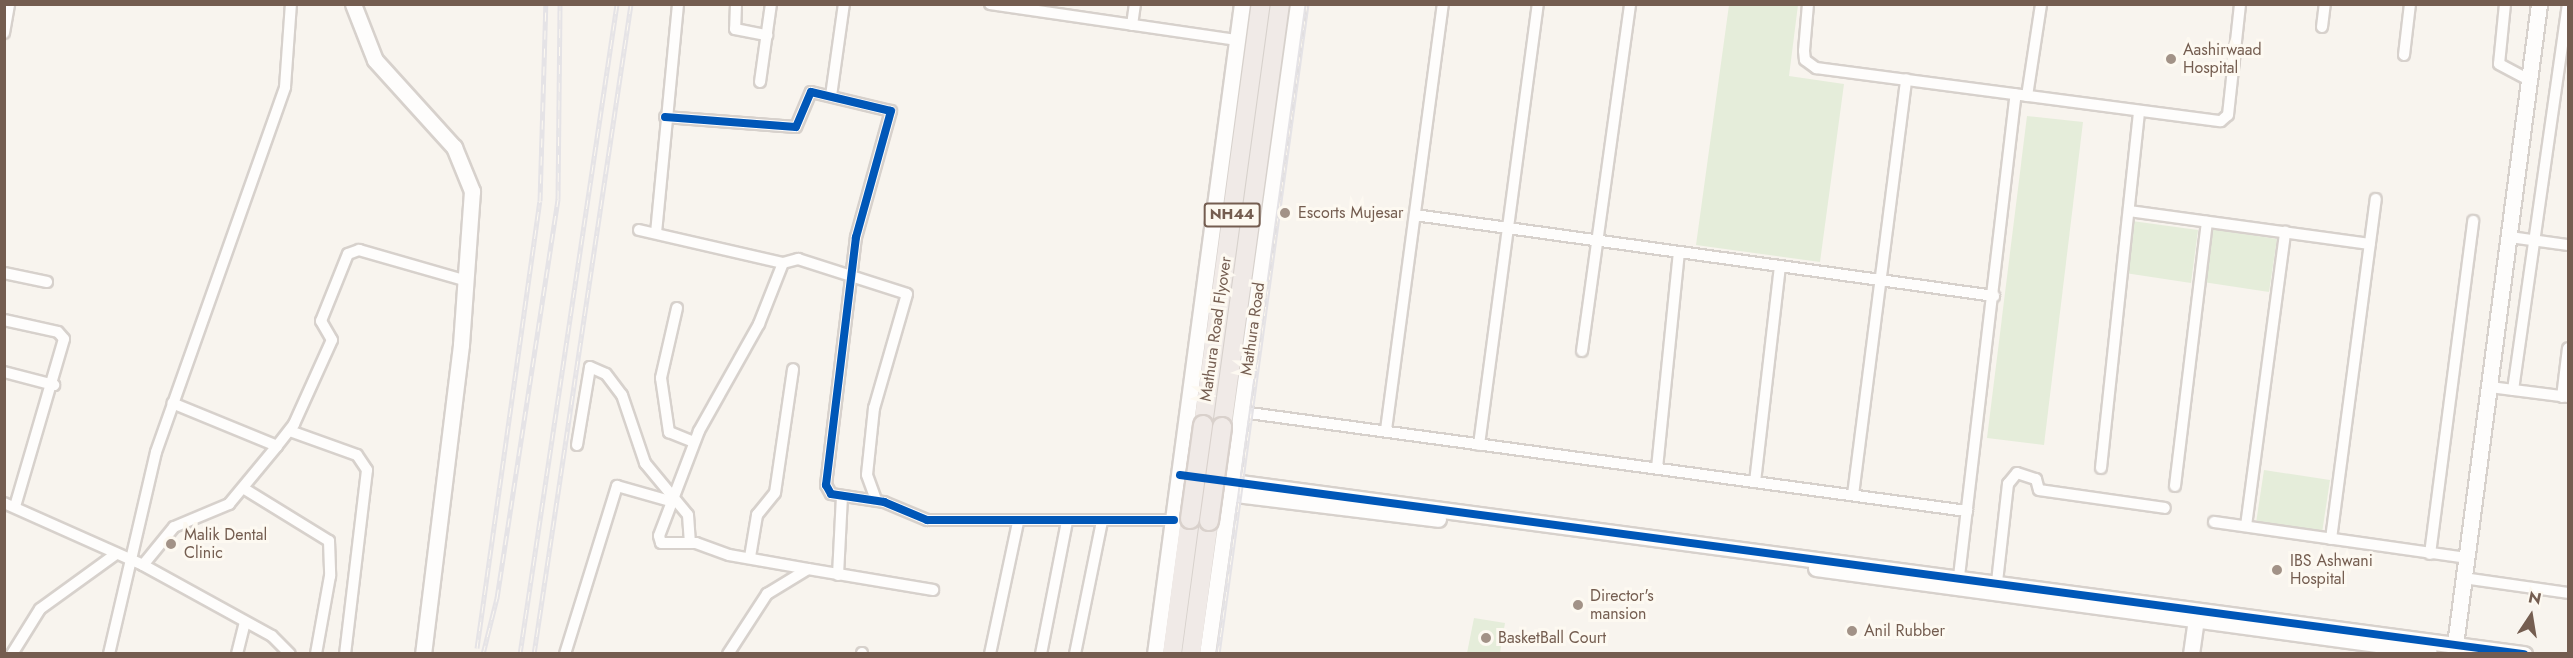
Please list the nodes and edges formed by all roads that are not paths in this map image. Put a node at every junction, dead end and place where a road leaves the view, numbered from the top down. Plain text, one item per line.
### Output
1 (9, 4) edge
2 (291, 4) edge
3 (353, 4) edge
4 (678, 4) edge
5 (736, 4) edge
6 (771, 4) edge
7 (844, 4) edge
8 (990, 4) edge
9 (1135, 4) edge
10 (1242, 4) edge
11 (1261, 4) edge
12 (1280, 4) edge
13 (1298, 4) edge
14 (1443, 4) edge
15 (1538, 4) edge
16 (1630, 4) edge
17 (1808, 4) edge
18 (2041, 4) edge
19 (2240, 4) edge
20 (2325, 4) edge
21 (2410, 4) edge
22 (2505, 4) edge
23 (2539, 4) edge
24 (2568, 4) edge
25 (1132, 25) junction
26 (2322, 27) dead end
27 (4, 33) edge
28 (767, 35) junction
29 (1237, 40) junction
30 (2404, 55) dead end
31 (2527, 79) junction
32 (1906, 80) junction
33 (760, 82) dead end
34 (2021, 95) junction
35 (831, 96) junction
36 (2139, 111) junction
37 (665, 117) junction
38 (2376, 199) dead end
39 (2129, 211) junction
40 (1415, 215) junction
41 (2473, 221) dead end
42 (2207, 222) junction
43 (1508, 228) junction
44 (639, 230) dead end
45 (2285, 232) junction
46 (656, 233) junction
47 (2510, 237) junction
48 (2533, 240) junction
49 (1597, 241) junction
50 (2370, 244) junction
51 (2568, 245) edge
52 (1679, 252) junction
53 (783, 263) junction
54 (1780, 266) junction
55 (4, 273) edge
56 (855, 275) junction
57 (1882, 280) junction
58 (467, 281) junction
59 (46, 282) dead end
60 (1994, 296) junction
61 (677, 308) dead end
62 (4, 320) edge
63 (2568, 348) edge
64 (1582, 351) dead end
65 (793, 369) dead end
66 (4, 372) edge
67 (54, 385) junction
68 (2490, 387) junction
69 (2513, 390) junction
70 (2565, 397) edge
71 (172, 403) junction
72 (1242, 412) junction
73 (1386, 430) junction
74 (290, 431) junction
75 (694, 442) junction
76 (577, 445) dead end
77 (1479, 445) junction
78 (277, 446) junction
79 (1657, 468) junction
80 (2101, 468) dead end
81 (1180, 481) junction
82 (1755, 482) junction
83 (2175, 486) dead end
84 (243, 488) junction
85 (1230, 488) junction
86 (1853, 495) junction
87 (672, 497) junction
88 (842, 497) junction
89 (876, 500) junction
90 (10, 505) edge
91 (2165, 508) dead end
92 (1967, 511) junction
93 (1174, 520) junction
94 (1067, 521) junction
95 (1102, 521) junction
96 (1018, 522) junction
97 (2214, 522) dead end
98 (2246, 526) junction
99 (2331, 539) junction
100 (690, 542) junction
101 (116, 554) junction
102 (2430, 554) junction
103 (750, 557) junction
104 (2466, 558) junction
105 (130, 561) junction
106 (143, 565) junction
107 (808, 569) junction
108 (838, 575) junction
109 (2463, 578) junction
110 (1997, 582) junction
111 (1958, 583) junction
112 (933, 591) dead end
113 (2568, 593) edge
114 (2196, 615) junction
115 (245, 623) junction
116 (2450, 649) edge
117 (12, 654) edge
118 (109, 654) edge
119 (237, 654) edge
120 (290, 654) edge
121 (316, 654) edge
122 (345, 654) edge
123 (423, 654) edge
124 (565, 654) edge
125 (729, 654) edge
126 (990, 654) edge
127 (1041, 654) edge
128 (1075, 654) edge
129 (1155, 654) edge
130 (1172, 654) edge
131 (1191, 654) edge
132 (1207, 654) edge
133 (2191, 654) edge
134 (2524, 654) edge

1 - 27 street
2 - 71 street
3 - 58 street
4 - 37 street
5 - 28 street
6 - 28 street
7 - 35 street
8 - 25 street
9 - 25 street
10 - 29 street
11 - 130 highway, Mathura Road Flyover / NH44, bridge
12 - 131 highway, Mathura Road Flyover / NH44, bridge
13 - 72 street, Mathura Road
14 - 40 street
15 - 43 street
16 - 49 street
17 - 32 street
18 - 34 street
19 - 36 street
20 - 26 street
21 - 30 street
22 - 31 street
23 - 31 street
24 - 48 street
25 - 29 street
28 - 33 street
29 - 81 street
31 - 47 street
32 - 34 street
32 - 57 street
34 - 36 street
34 - 60 street
35 - 37 street
35 - 56 street
36 - 39 street
37 - 46 street
38 - 50 street
39 - 42 street
39 - 80 street
40 - 43 street
40 - 73 street
41 - 102 street
42 - 45 street
42 - 83 street
43 - 49 street
43 - 77 street
44 - 46 street
45 - 50 street
45 - 98 street
46 - 53 street
47 - 48 street
47 - 68 street
48 - 51 street
48 - 69 street
49 - 52 street
49 - 64 street
50 - 99 street
52 - 54 street
52 - 79 street
53 - 56 street
53 - 75 street
54 - 57 street
54 - 82 street
55 - 59 street
56 - 88 street
56 - 89 street
57 - 60 street
57 - 86 street
58 - 74 street
58 - 123 street
60 - 92 street
61 - 75 street
62 - 67 street
63 - 70 street
65 - 103 street
66 - 67 street
67 - 90 street
68 - 69 street
68 - 104 street
69 - 70 street
71 - 78 street
71 - 105 street
72 - 73 street
72 - 85 street, Mathura Road
73 - 77 street
74 - 78 street
74 - 122 street
75 - 87 street
76 - 87 street
77 - 79 street
78 - 84 street
79 - 82 street
81 - 85 street
81 - 93 street
82 - 86 street
84 - 106 street
84 - 121 street
85 - 111 street
85 - 132 street, Mathura Road
86 - 92 street
87 - 100 street
87 - 100 street
87 - 124 street
88 - 89 street
88 - 108 street
89 - 96 street
90 - 101 street
91 - 110 street
92 - 111 street
93 - 95 street
93 - 129 street
94 - 95 street
94 - 96 street
94 - 127 street
95 - 128 street
96 - 126 street
97 - 98 street
98 - 99 street
99 - 102 street
100 - 103 street
101 - 105 street
101 - 117 street
102 - 104 street
103 - 107 street
104 - 109 street
105 - 106 street
105 - 118 street
106 - 115 street
107 - 108 street
107 - 125 street
108 - 112 street
109 - 113 street
109 - 116 street
110 - 111 street
110 - 114 street
111 - 114 street
114 - 116 street
114 - 133 street
115 - 119 street
115 - 120 street
116 - 134 street

